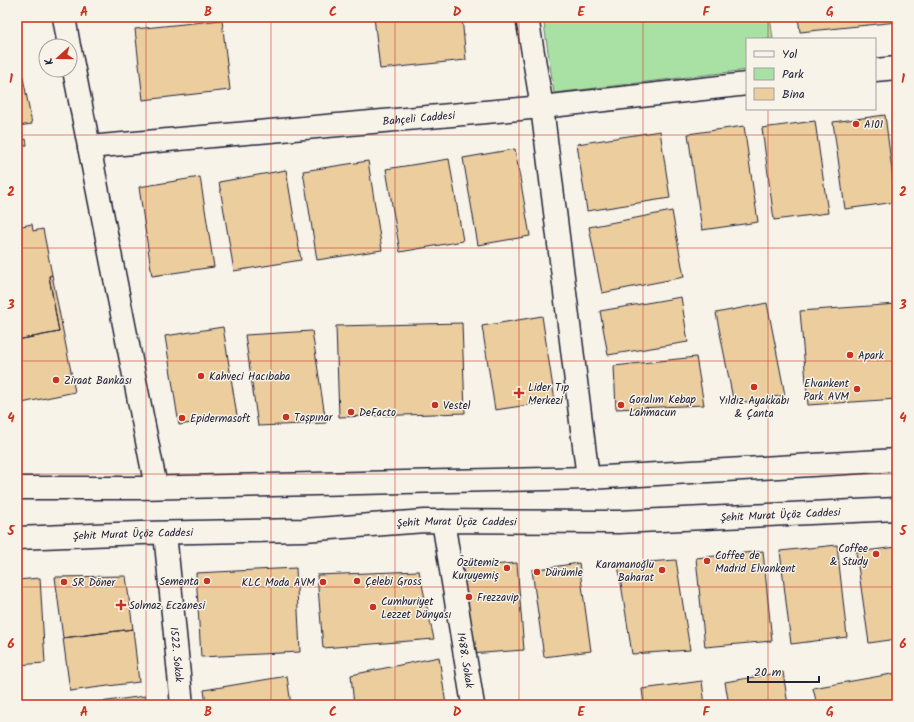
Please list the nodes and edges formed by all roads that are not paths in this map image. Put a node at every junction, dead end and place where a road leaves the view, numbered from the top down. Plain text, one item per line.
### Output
1 (64, 17) edge
2 (527, 17) edge
3 (68, 38) edge
4 (897, 68) edge
5 (876, 70) edge
6 (75, 78) edge
7 (746, 84) edge
8 (542, 107) junction
9 (89, 147) junction
10 (897, 460) edge
11 (588, 478) junction
12 (156, 487) junction
13 (17, 488) edge
14 (897, 509) edge
15 (443, 521) junction
16 (165, 533) junction
17 (17, 538) edge
18 (182, 705) edge
19 (473, 705) edge

1 - 3 street
2 - 8 street
4 - 5 street
6 - 9 street
7 - 8 street, Bahçeli Caddesi
8 - 9 street, Bahçeli Caddesi
8 - 11 street
9 - 12 street
10 - 11 street
11 - 12 street
12 - 13 street
14 - 15 street, Şehit Murat Üçöz Caddesi
15 - 16 street, Şehit Murat Üçöz Caddesi
15 - 19 street, 1488. Sokak
16 - 17 street, Şehit Murat Üçöz Caddesi
16 - 18 street, 1522. Sokak

